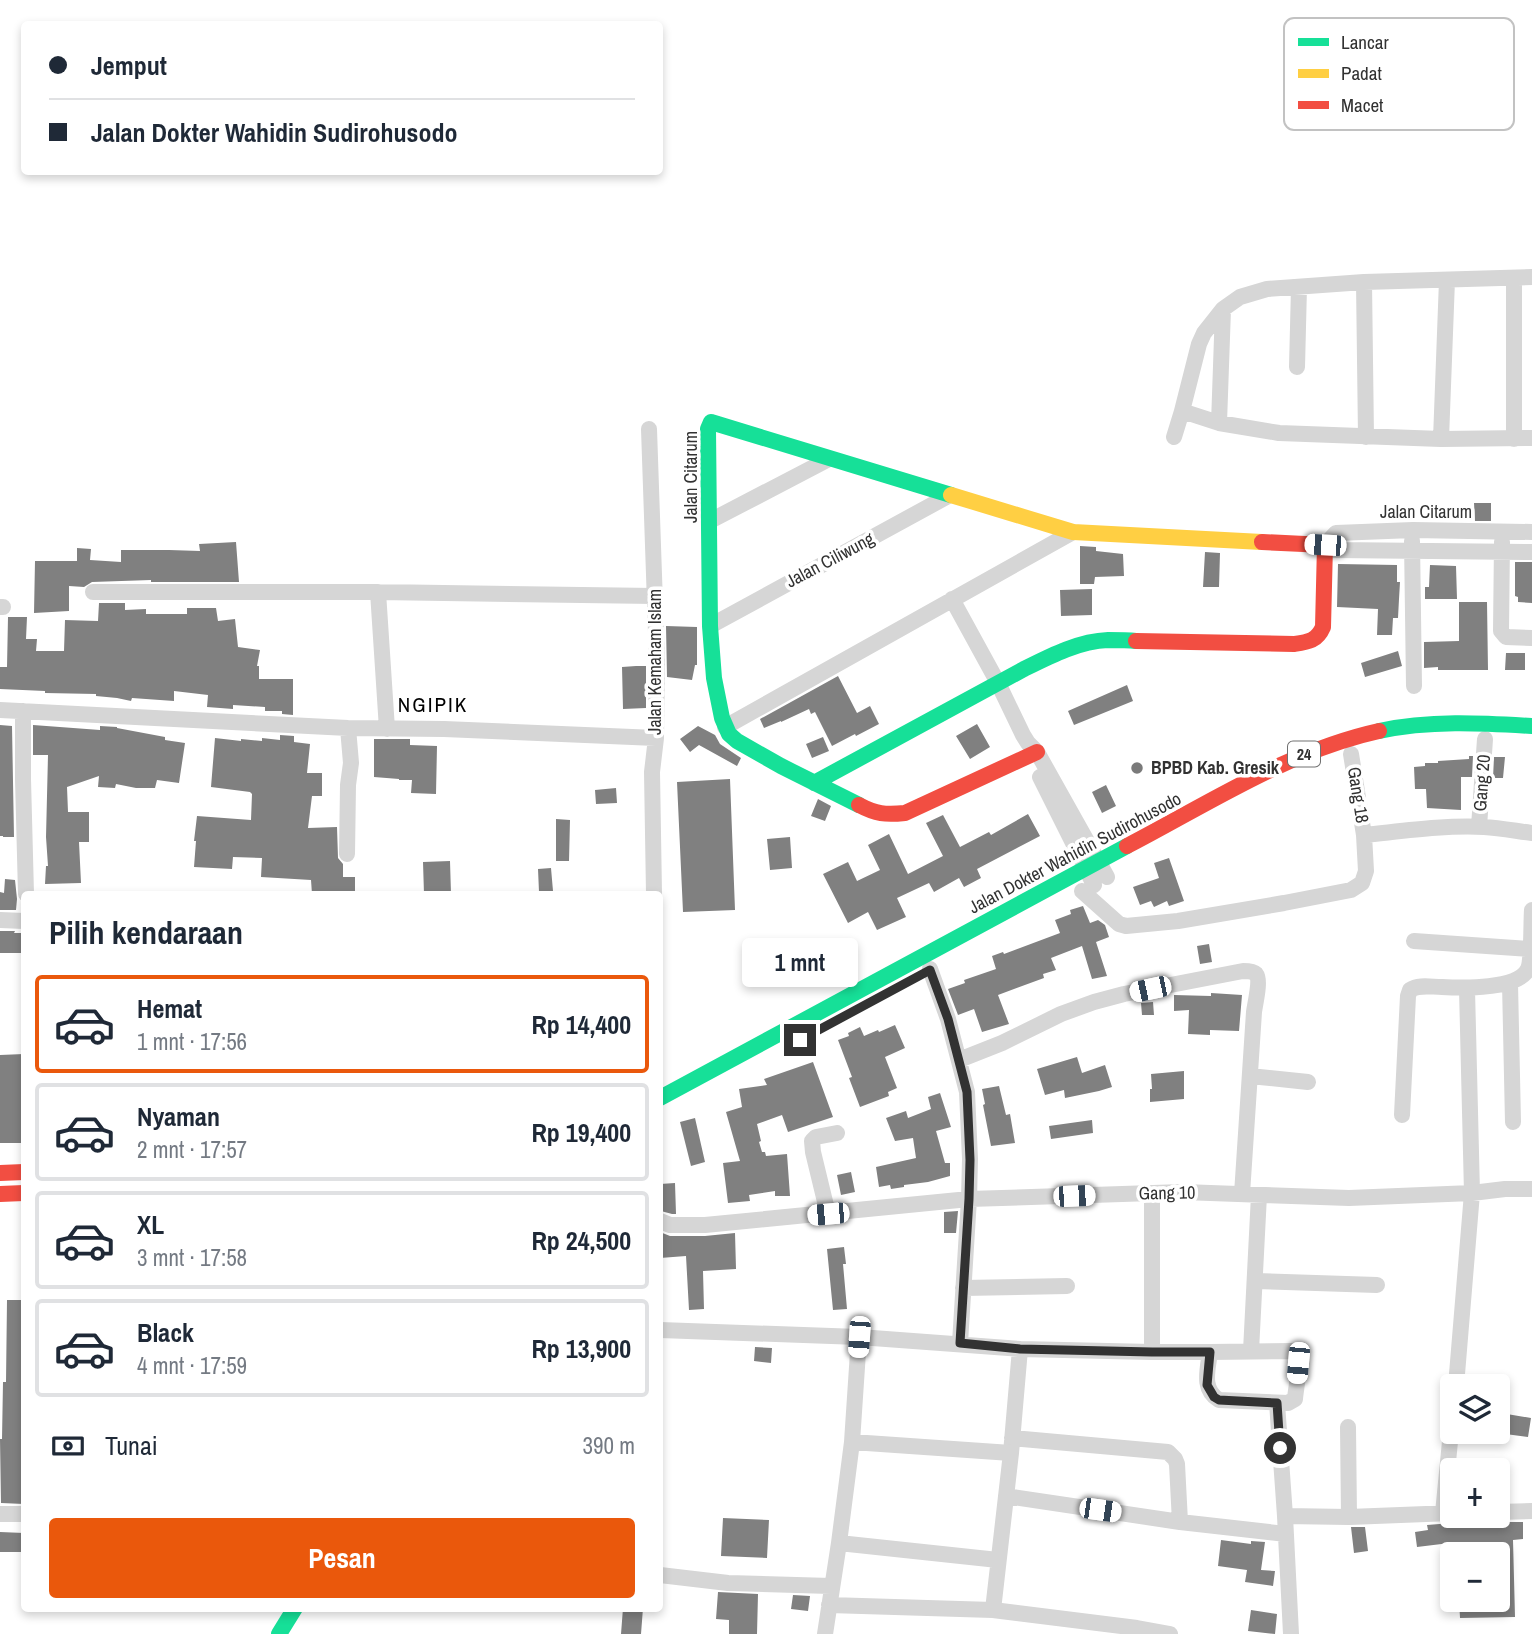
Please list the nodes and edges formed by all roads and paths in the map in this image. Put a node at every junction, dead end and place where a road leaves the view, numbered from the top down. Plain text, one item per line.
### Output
1 (1532, 277) edge
2 (1514, 279) junction
3 (1447, 280) junction
4 (1364, 282) junction
5 (1299, 287) junction
6 (1223, 309) junction
7 (1297, 367) dead end
8 (1182, 411) junction
9 (1219, 424) junction
10 (649, 429) dead end
11 (1174, 437) dead end
12 (1366, 437) junction
13 (1441, 439) junction
14 (1514, 439) junction
15 (1532, 439) edge
16 (830, 459) junction
17 (950, 495) junction
18 (710, 521) junction
19 (1413, 530) junction
20 (1073, 532) junction
21 (1502, 532) junction
22 (1532, 532) edge
23 (1325, 545) junction
24 (1412, 551) junction
25 (1502, 551) junction
26 (1532, 552) edge
27 (93, 592) dead end
28 (378, 593) junction
29 (655, 596) junction
30 (952, 600) junction
31 (710, 626) junction
32 (1532, 638) edge
33 (998, 683) junction
34 (1414, 686) dead end
35 (0, 710) edge
36 (23, 711) junction
37 (1532, 726) edge
38 (725, 727) junction
39 (348, 728) junction
40 (387, 729) junction
41 (656, 738) junction
42 (1442, 739) dead end
43 (1485, 739) junction
44 (1508, 740) dead end
45 (1031, 750) junction
46 (1357, 753) joint
47 (814, 783) junction
48 (1479, 827) junction
49 (1532, 834) edge
50 (1364, 835) junction
51 (1155, 849) dead end
52 (347, 854) dead end
53 (1091, 864) junction
54 (26, 891) edge
55 (654, 891) edge
56 (1532, 911) edge
57 (0, 920) edge
58 (21, 920) edge
59 (1414, 942) dead end
60 (1530, 949) junction
61 (954, 957) dead end
62 (930, 970) junction
63 (1510, 982) junction
64 (1467, 989) junction
65 (959, 1060) junction
66 (1250, 1076) junction
67 (1308, 1082) dead end
68 (663, 1096) edge
69 (663, 1112) edge
70 (1402, 1115) dead end
71 (1513, 1122) dead end
72 (837, 1133) dead end
73 (0, 1172) edge
74 (21, 1172) edge
75 (1532, 1189) edge
76 (21, 1193) edge
77 (1152, 1193) junction
78 (1472, 1193) junction
79 (0, 1194) edge
80 (1242, 1194) junction
81 (1259, 1195) junction
82 (969, 1199) junction
83 (828, 1214) junction
84 (663, 1222) edge
85 (1256, 1281) junction
86 (1377, 1285) dead end
87 (1067, 1286) dead end
88 (963, 1287) junction
89 (663, 1330) edge
90 (859, 1337) junction
91 (960, 1343) junction
92 (1020, 1349) junction
93 (1251, 1351) junction
94 (1152, 1352) junction
95 (1210, 1352) junction
96 (1457, 1374) edge
97 (1277, 1403) junction
98 (1348, 1427) dead end
99 (852, 1442) junction
100 (1012, 1445) junction
101 (1006, 1496) junction
102 (1532, 1511) edge
103 (1510, 1512) edge
104 (1440, 1513) edge
105 (0, 1514) edge
106 (21, 1514) edge
107 (1285, 1516) junction
108 (1349, 1517) junction
109 (1180, 1522) junction
110 (1286, 1534) junction
111 (839, 1543) junction
112 (998, 1560) junction
113 (663, 1575) edge
114 (831, 1586) junction
115 (829, 1605) junction
116 (993, 1610) junction
117 (293, 1612) edge
118 (279, 1634) edge
119 (825, 1634) edge
120 (1170, 1634) edge
121 (1291, 1634) edge

1 - 2 street
2 - 3 street
2 - 14 street
3 - 4 street
3 - 13 street
4 - 5 street
4 - 12 street
5 - 6 street
5 - 7 street
6 - 8 street
6 - 9 street
8 - 9 street
8 - 11 street
9 - 12 street
10 - 29 street, Jalan Kemaham Islam
12 - 13 street
13 - 14 street
14 - 15 street
16 - 17 main road, Jalan Citarum
16 - 18 street
16 - 18 main road, Jalan Citarum
17 - 20 main road, Jalan Citarum
17 - 31 street, Jalan Ciliwung
18 - 31 main road, Jalan Citarum
19 - 21 street, Jalan Citarum
19 - 23 street, Jalan Citarum
19 - 24 street
20 - 23 main road, Jalan Citarum
20 - 30 street
21 - 22 street, Jalan Citarum
21 - 25 street
23 - 24 street, Jalan Citarum
23 - 33 main road
24 - 25 street, Jalan Citarum
24 - 34 street
25 - 26 street, Jalan Citarum
25 - 32 street
27 - 28 street
28 - 29 street
28 - 40 street
29 - 41 street, Jalan Kemaham Islam
30 - 33 street, Gang 18
30 - 38 street
31 - 38 main road, Jalan Citarum
33 - 45 street, Gang 18
33 - 47 main road
35 - 36 street
36 - 39 street
36 - 54 street
37 - 53 main road, Jalan Dokter Wahidin Sudirohusodo / 24
38 - 47 main road
39 - 40 street
39 - 52 street
40 - 41 street
41 - 55 street, Jalan Kemaham Islam
42 - 43 main road
43 - 44 main road
43 - 48 street, Gang 20
45 - 47 main road
45 - 53 street, Gang 18
46 - 50 street, Gang 18
46 - 51 main road, Jalan Dokter Wahidin Sudirohusodo / 24
48 - 49 street
48 - 50 street
50 - 53 street, Gang 18
53 - 68 main road, Jalan Dokter Wahidin Sudirohusodo / 24
56 - 60 street
57 - 58 street
59 - 60 street
60 - 63 street
61 - 62 main road
62 - 65 street
62 - 69 main road
63 - 64 street
63 - 71 street
64 - 70 street
64 - 78 street
65 - 66 street
65 - 82 street
66 - 67 street
66 - 80 street
72 - 83 street
73 - 74 main road
75 - 78 street, Gang 10
76 - 79 main road
77 - 80 street, Gang 10
77 - 82 street, Gang 10
77 - 94 street
78 - 81 street, Gang 10
78 - 96 street
80 - 81 street, Gang 10
81 - 85 street
82 - 83 street, Gang 10
82 - 88 street
83 - 84 street, Gang 10
85 - 86 street
85 - 93 street
87 - 88 street
88 - 91 street
89 - 90 street
90 - 91 street
90 - 99 street
91 - 92 street
92 - 94 street
92 - 100 street
93 - 95 street
93 - 97 street
94 - 95 street
95 - 97 street
97 - 107 street
98 - 108 street
99 - 100 street
99 - 111 street
100 - 101 street
100 - 109 street
101 - 109 street
101 - 112 street
102 - 103 street
104 - 108 street
105 - 106 street
107 - 108 street
107 - 110 street
109 - 110 street
110 - 121 street
111 - 112 street
111 - 114 street
112 - 116 street
113 - 114 street
114 - 115 street
115 - 116 street
115 - 119 street
116 - 120 street
117 - 118 main road

